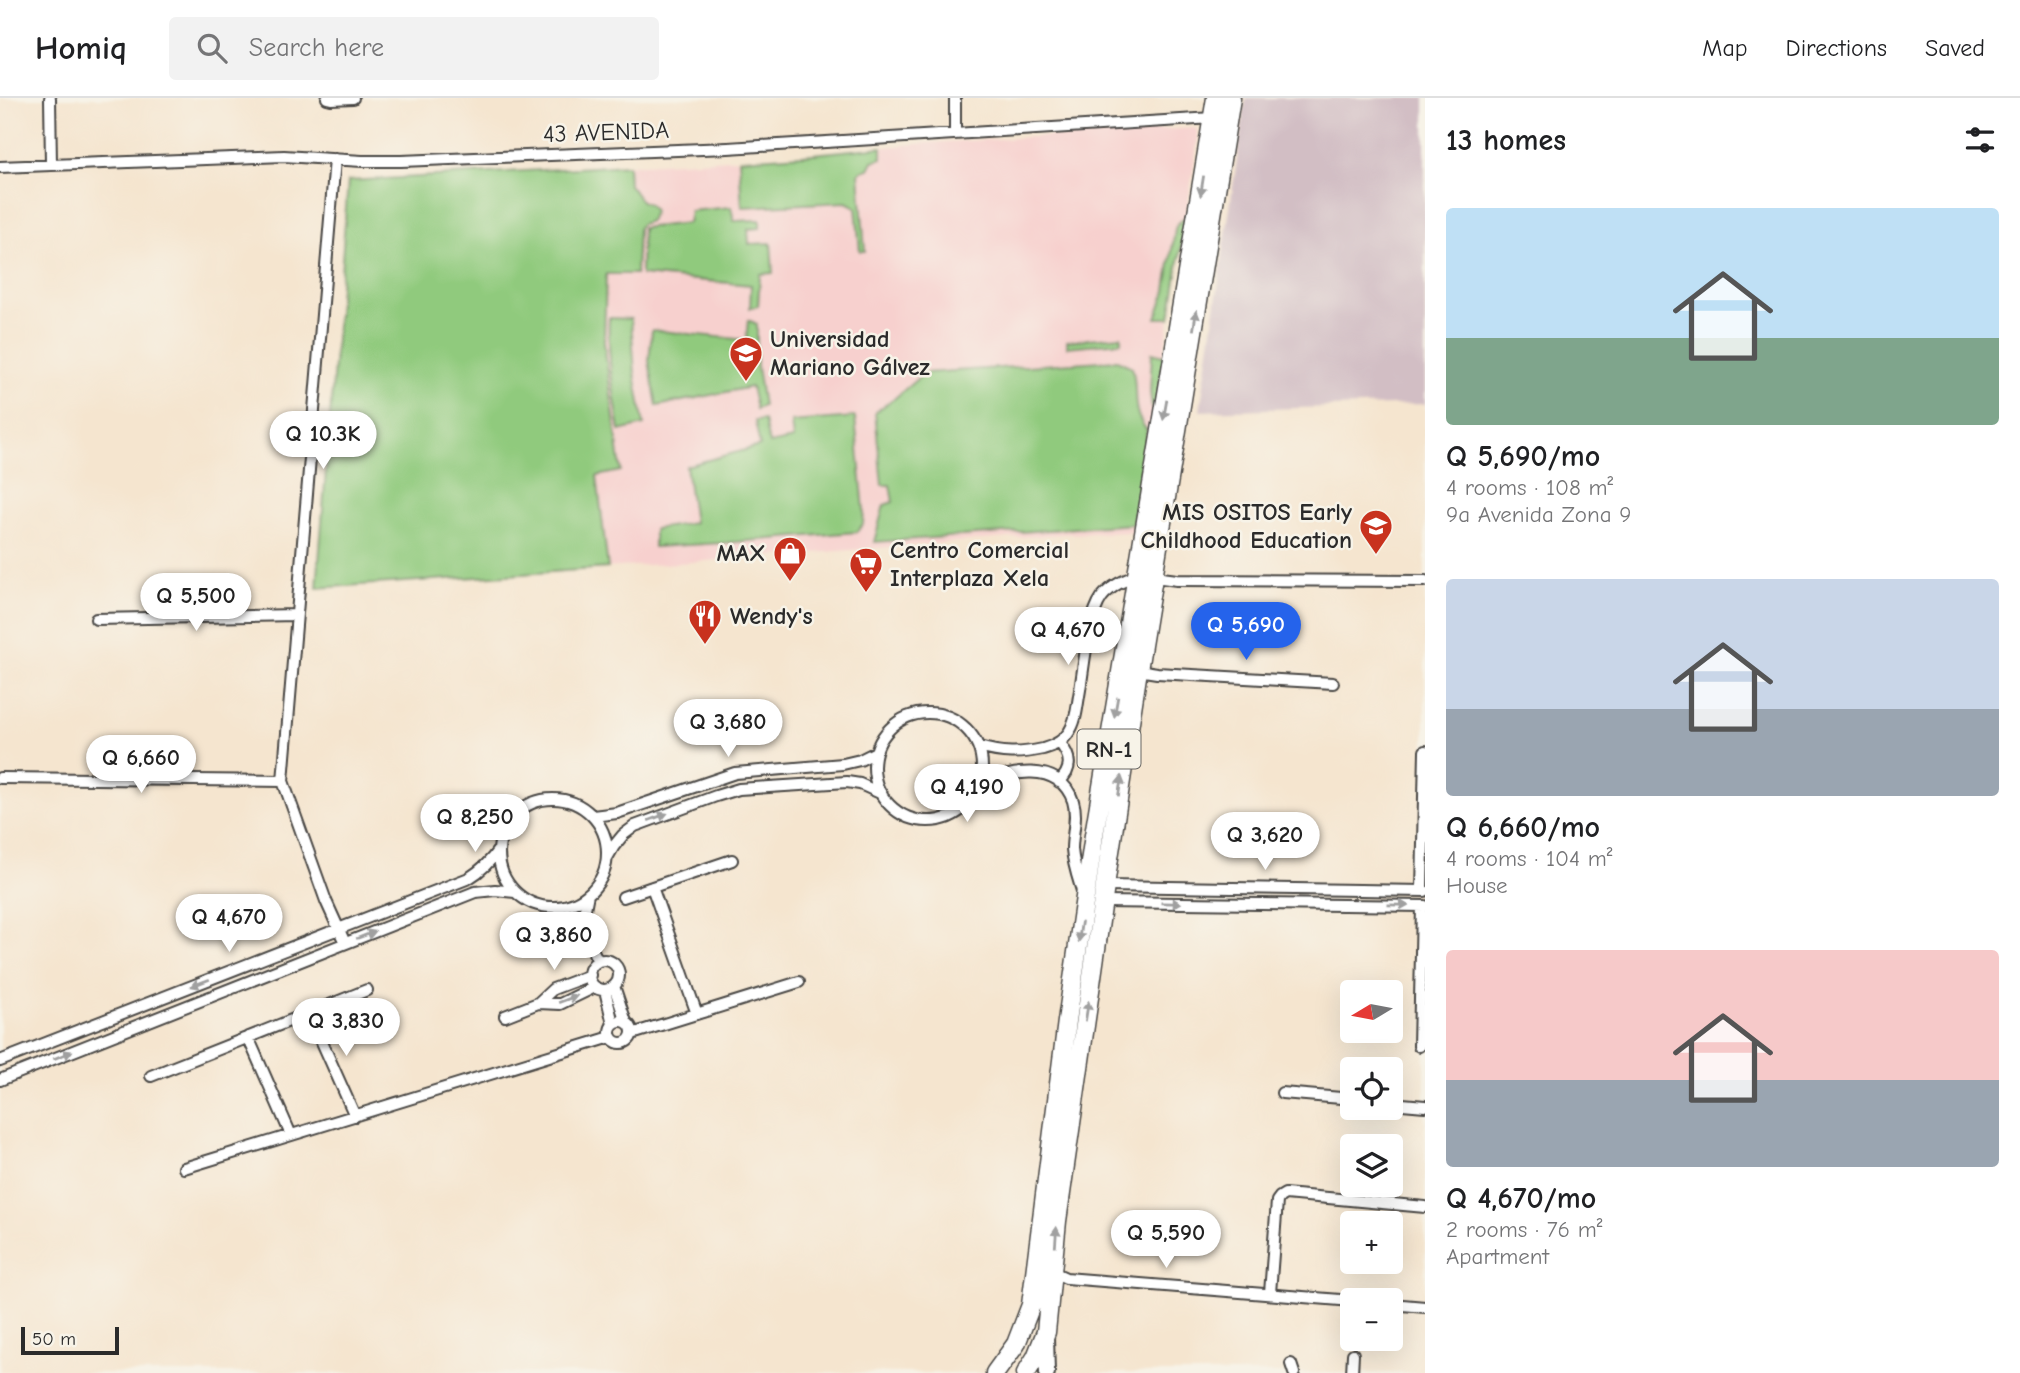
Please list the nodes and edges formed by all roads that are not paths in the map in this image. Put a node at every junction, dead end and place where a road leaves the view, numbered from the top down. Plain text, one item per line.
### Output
1 (50, 98) edge
2 (327, 98) edge
3 (353, 98) edge
4 (955, 98) edge
5 (1216, 98) edge
6 (1231, 98) edge
7 (1213, 118) junction
8 (955, 133) junction
9 (335, 159) junction
10 (51, 164) junction
11 (0, 167) edge
12 (1146, 576) junction
13 (1425, 581) edge
14 (296, 615) junction
15 (96, 619) dead end
16 (1138, 670) junction
17 (1333, 683) dead end
18 (1059, 742) junction
19 (979, 747) junction
20 (1425, 751) edge
21 (876, 752) junction
22 (0, 778) edge
23 (282, 780) junction
24 (1059, 782) junction
25 (979, 786) junction
26 (1425, 792) edge
27 (882, 794) junction
28 (593, 816) junction
29 (499, 849) junction
30 (607, 858) junction
31 (732, 860) dead end
32 (652, 887) junction
33 (1424, 891) edge
34 (516, 892) junction
35 (588, 894) junction
36 (1098, 896) junction
37 (623, 897) dead end
38 (1423, 906) edge
39 (555, 907) junction
40 (338, 928) junction
41 (584, 932) junction
42 (345, 943) junction
43 (598, 961) junction
44 (590, 975) junction
45 (799, 982) dead end
46 (605, 988) junction
47 (367, 990) dead end
48 (538, 1003) junction
49 (1422, 1007) edge
50 (309, 1013) junction
51 (697, 1014) junction
52 (505, 1016) dead end
53 (626, 1022) junction
54 (613, 1024) junction
55 (632, 1034) junction
56 (248, 1037) junction
57 (611, 1037) junction
58 (1419, 1046) dead end
59 (0, 1061) edge
60 (151, 1076) dead end
61 (0, 1080) edge
62 (1282, 1093) dead end
63 (1340, 1098) edge
64 (1403, 1104) edge
65 (1425, 1106) edge
66 (355, 1116) junction
67 (291, 1135) junction
68 (184, 1168) dead end
69 (1425, 1207) edge
70 (1053, 1272) junction
71 (1270, 1293) junction
72 (1340, 1300) edge
73 (1403, 1305) edge
74 (1425, 1307) edge
75 (1046, 1332) junction
76 (1353, 1354) dead end
77 (995, 1373) edge
78 (1026, 1373) edge
79 (1047, 1373) edge
80 (1352, 1373) edge

1 - 10 street
2 - 3 street
4 - 8 street
5 - 7 highway, RN-1
12 -> 6 highway, RN-1
7 - 8 street, 43 AVENIDA
7 -> 12 highway, RN-1
8 - 9 street, 43 AVENIDA
9 - 10 street, 43 AVENIDA
9 - 14 street
10 - 11 street, 43 AVENIDA
12 - 13 street
12 - 16 highway, RN-1
12 - 18 street
12 -> 36 highway, RN-1
14 - 15 street
14 - 23 street
16 - 17 street
36 -> 16 highway, RN-1
18 - 19 street
18 - 24 street
19 - 21 street
19 - 25 street
20 - 26 street
21 - 27 street
21 - 28 street
22 - 23 street
23 - 40 street
24 - 25 street
24 - 36 street
25 - 27 street
26 - 33 street
30 -> 27 street
28 - 29 street
28 - 30 street
29 - 34 street
29 - 40 street
30 - 35 street
31 - 32 street
32 - 37 street
32 - 51 street
33 - 36 street
34 - 39 street
42 -> 34 street
35 - 39 street
35 - 41 street
36 -> 38 street
70 -> 36 highway, RN-1
36 -> 77 highway, RN-1
38 - 49 street
39 - 41 street
40 - 42 street
40 -> 59 street
41 - 43 street
61 -> 42 street
43 - 44 street
43 - 46 street
44 - 46 street
44 - 48 street
45 - 51 street
48 -> 46 street
46 - 53 street
46 - 54 street
47 - 50 street
48 - 52 street
49 - 58 street
50 - 56 street
50 - 66 street
51 - 55 street
53 - 54 street
53 - 55 street
54 - 57 street
55 - 57 street
56 - 60 street
56 - 67 street
57 - 66 street
62 - 63 street
64 - 65 street
66 - 67 street
67 - 68 street
69 - 71 street
70 - 71 street
70 - 75 highway, RN-1
71 - 72 street
73 - 74 street
75 - 78 highway, RN-1
75 - 79 street
76 - 80 street

